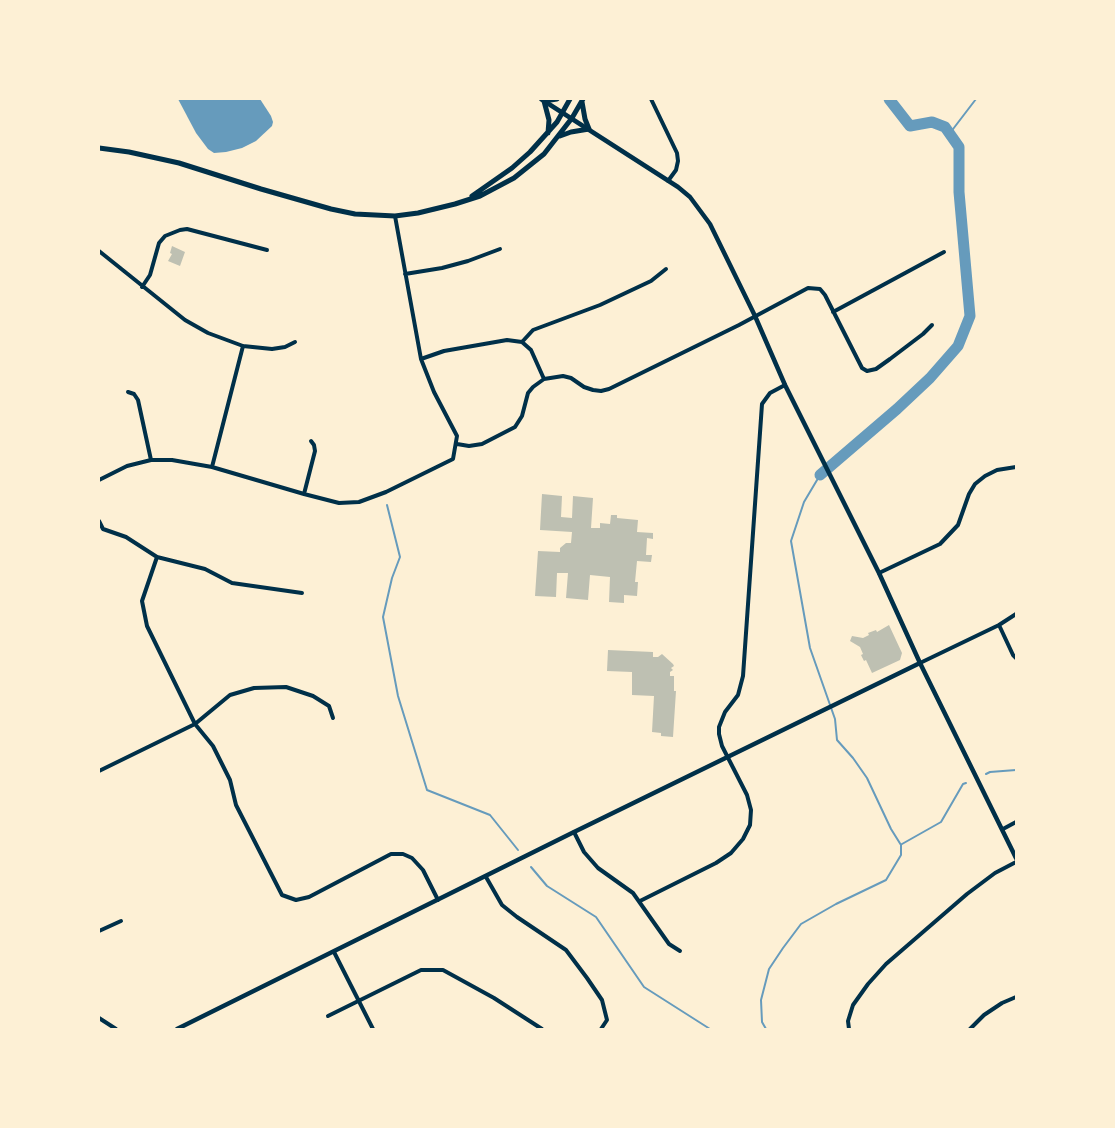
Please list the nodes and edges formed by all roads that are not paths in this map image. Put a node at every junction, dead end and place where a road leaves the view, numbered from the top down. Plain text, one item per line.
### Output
1 (557, 99) edge
2 (570, 99) edge
3 (650, 99) edge
4 (542, 100) edge
5 (582, 100) edge
6 (563, 112) junction
7 (572, 118) junction
8 (589, 130) junction
9 (548, 133) junction
10 (558, 137) junction
11 (99, 148) edge
12 (668, 181) junction
13 (465, 200) junction
14 (395, 216) junction
15 (500, 249) dead end
16 (267, 250) dead end
17 (99, 251) edge
18 (944, 252) dead end
19 (666, 269) dead end
20 (404, 274) junction
21 (142, 287) junction
22 (833, 312) junction
23 (755, 316) junction
24 (932, 325) dead end
25 (295, 342) dead end
26 (522, 342) junction
27 (243, 346) junction
28 (421, 359) junction
29 (544, 379) junction
30 (785, 384) junction
31 (128, 392) dead end
32 (311, 441) dead end
33 (456, 444) junction
34 (151, 460) junction
35 (212, 467) junction
36 (1016, 467) edge
37 (99, 480) edge
38 (304, 494) junction
39 (99, 521) edge
40 (157, 557) junction
41 (879, 573) junction
42 (302, 593) dead end
43 (1016, 614) edge
44 (999, 625) junction
45 (1016, 658) edge
46 (920, 663) junction
47 (333, 718) dead end
48 (195, 724) junction
49 (728, 757) junction
50 (99, 771) edge
51 (1016, 822) edge
52 (1002, 829) junction
53 (574, 832) junction
54 (1016, 858) edge
55 (1016, 862) edge
56 (486, 877) junction
57 (438, 900) junction
58 (640, 901) junction
59 (120, 921) dead end
60 (99, 931) edge
61 (680, 951) dead end
62 (334, 952) junction
63 (1016, 998) edge
64 (359, 1000) junction
65 (328, 1016) dead end
66 (99, 1018) edge
67 (116, 1029) edge
68 (177, 1029) edge
69 (373, 1029) edge
70 (542, 1029) edge
71 (601, 1029) edge
72 (849, 1029) edge
73 (970, 1029) edge

1 - 4 main road
2 - 6 main road
3 - 12 street
4 - 6 street
4 - 9 main road
5 - 7 main road
5 - 8 main road
6 - 7 street
6 - 9 main road
7 - 8 street
7 - 10 main road
8 - 10 main road
8 - 12 street
9 - 13 main road
10 - 13 main road
11 - 14 main road
12 - 23 street
13 - 14 main road
14 - 20 street
15 - 20 street
16 - 21 street
17 - 21 street
18 - 22 street
19 - 26 street
20 - 28 street
21 - 27 street
22 - 23 street
22 - 24 street
23 - 29 street
23 - 30 street
25 - 27 street
26 - 28 street
26 - 29 street
27 - 35 street
28 - 33 street
29 - 33 street
30 - 41 street
30 - 49 street
31 - 34 street
32 - 38 street
33 - 38 street
34 - 35 street
34 - 37 street
35 - 38 street
36 - 41 street
39 - 40 street
40 - 42 street
40 - 48 street
41 - 46 street
43 - 44 street
44 - 45 street
44 - 46 street
46 - 49 street
46 - 52 street
47 - 48 street
48 - 50 street
48 - 57 street
49 - 53 street
49 - 58 street
51 - 52 street
52 - 54 street
53 - 56 street
53 - 58 street
55 - 72 street
56 - 57 street
56 - 71 street
57 - 62 street
58 - 61 street
59 - 60 street
62 - 64 street
62 - 68 street
63 - 73 street
64 - 65 street
64 - 69 street
64 - 70 street
66 - 67 street

